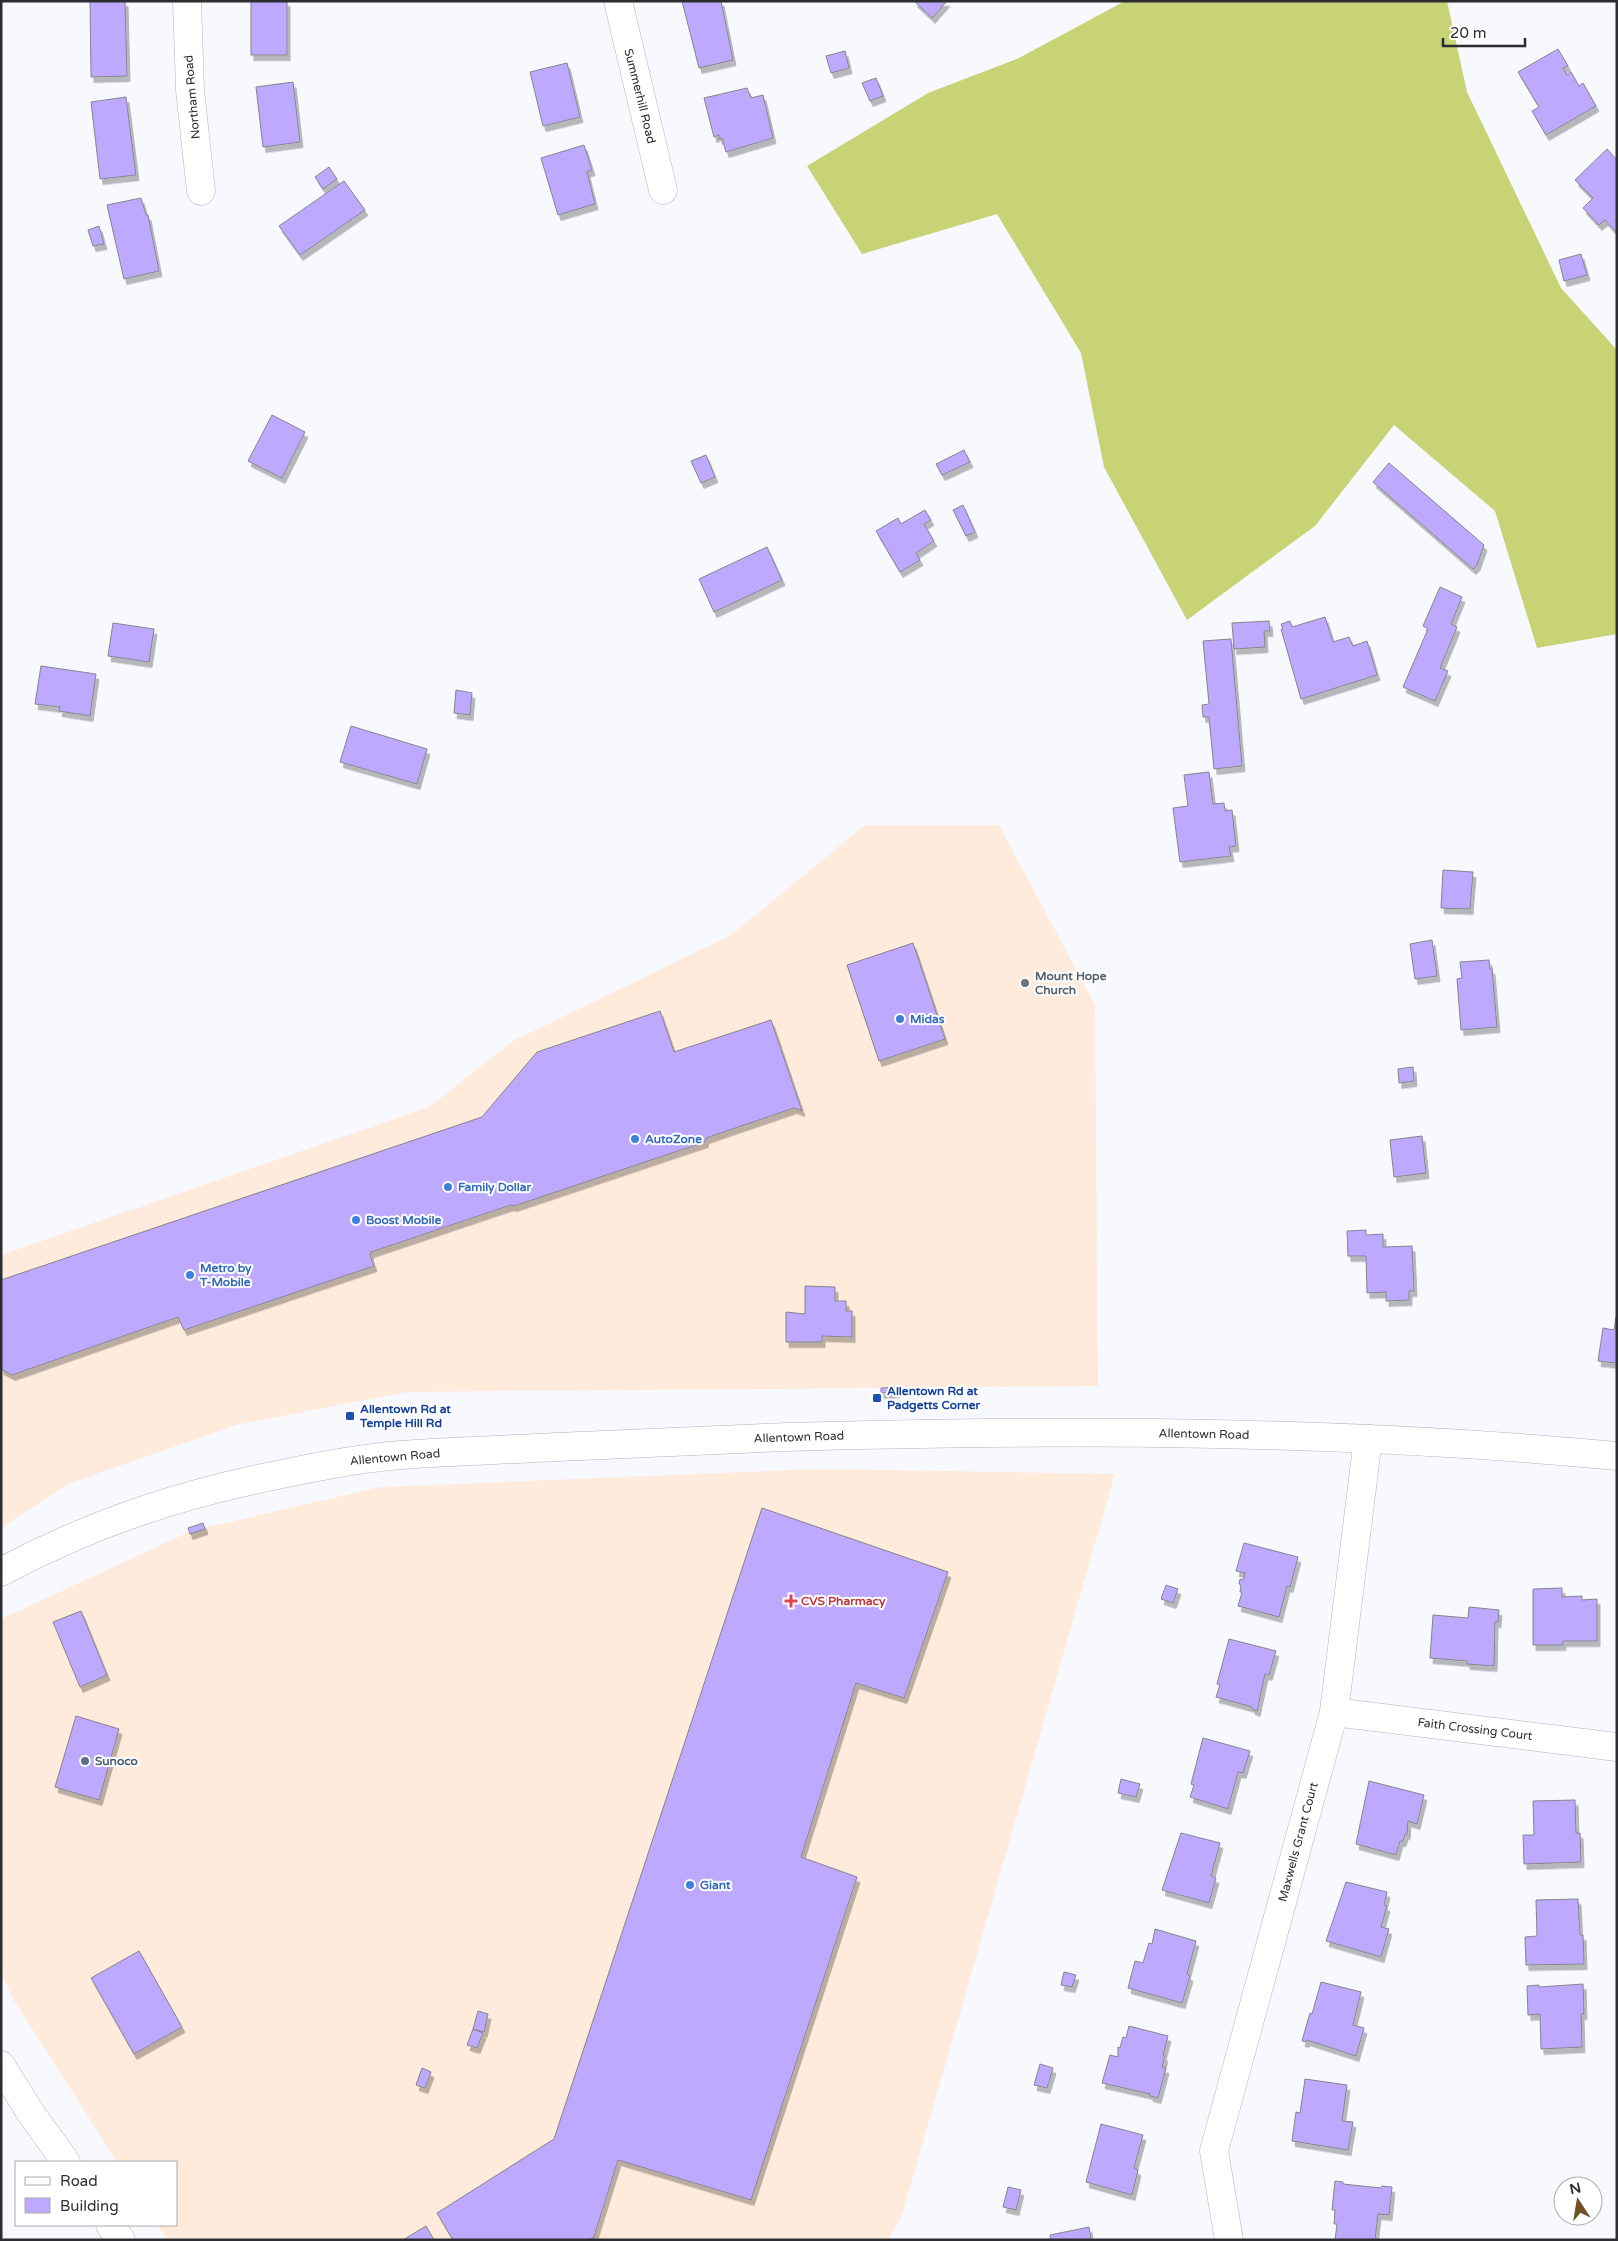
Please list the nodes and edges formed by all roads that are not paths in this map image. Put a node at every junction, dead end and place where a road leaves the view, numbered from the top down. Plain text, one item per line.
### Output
1 (187, 1) edge
2 (618, 1) edge
3 (663, 190) dead end
4 (201, 192) dead end
5 (1368, 1439) junction
6 (1617, 1456) edge
7 (1, 1572) edge
8 (1334, 1712) junction
9 (1617, 1747) edge
10 (1, 2065) edge
11 (65, 2161) edge
12 (111, 2226) edge
13 (121, 2240) edge
14 (1229, 2240) edge

1 - 4 main road, Northam Road
2 - 3 main road, Summerhill Road
5 - 6 main road, Allentown Road
5 - 7 main road, Allentown Road
5 - 8 main road, Maxwells Grant Court
8 - 9 main road, Faith Crossing Court
8 - 14 main road, Maxwells Grant Court
10 - 11 main road
12 - 13 main road

